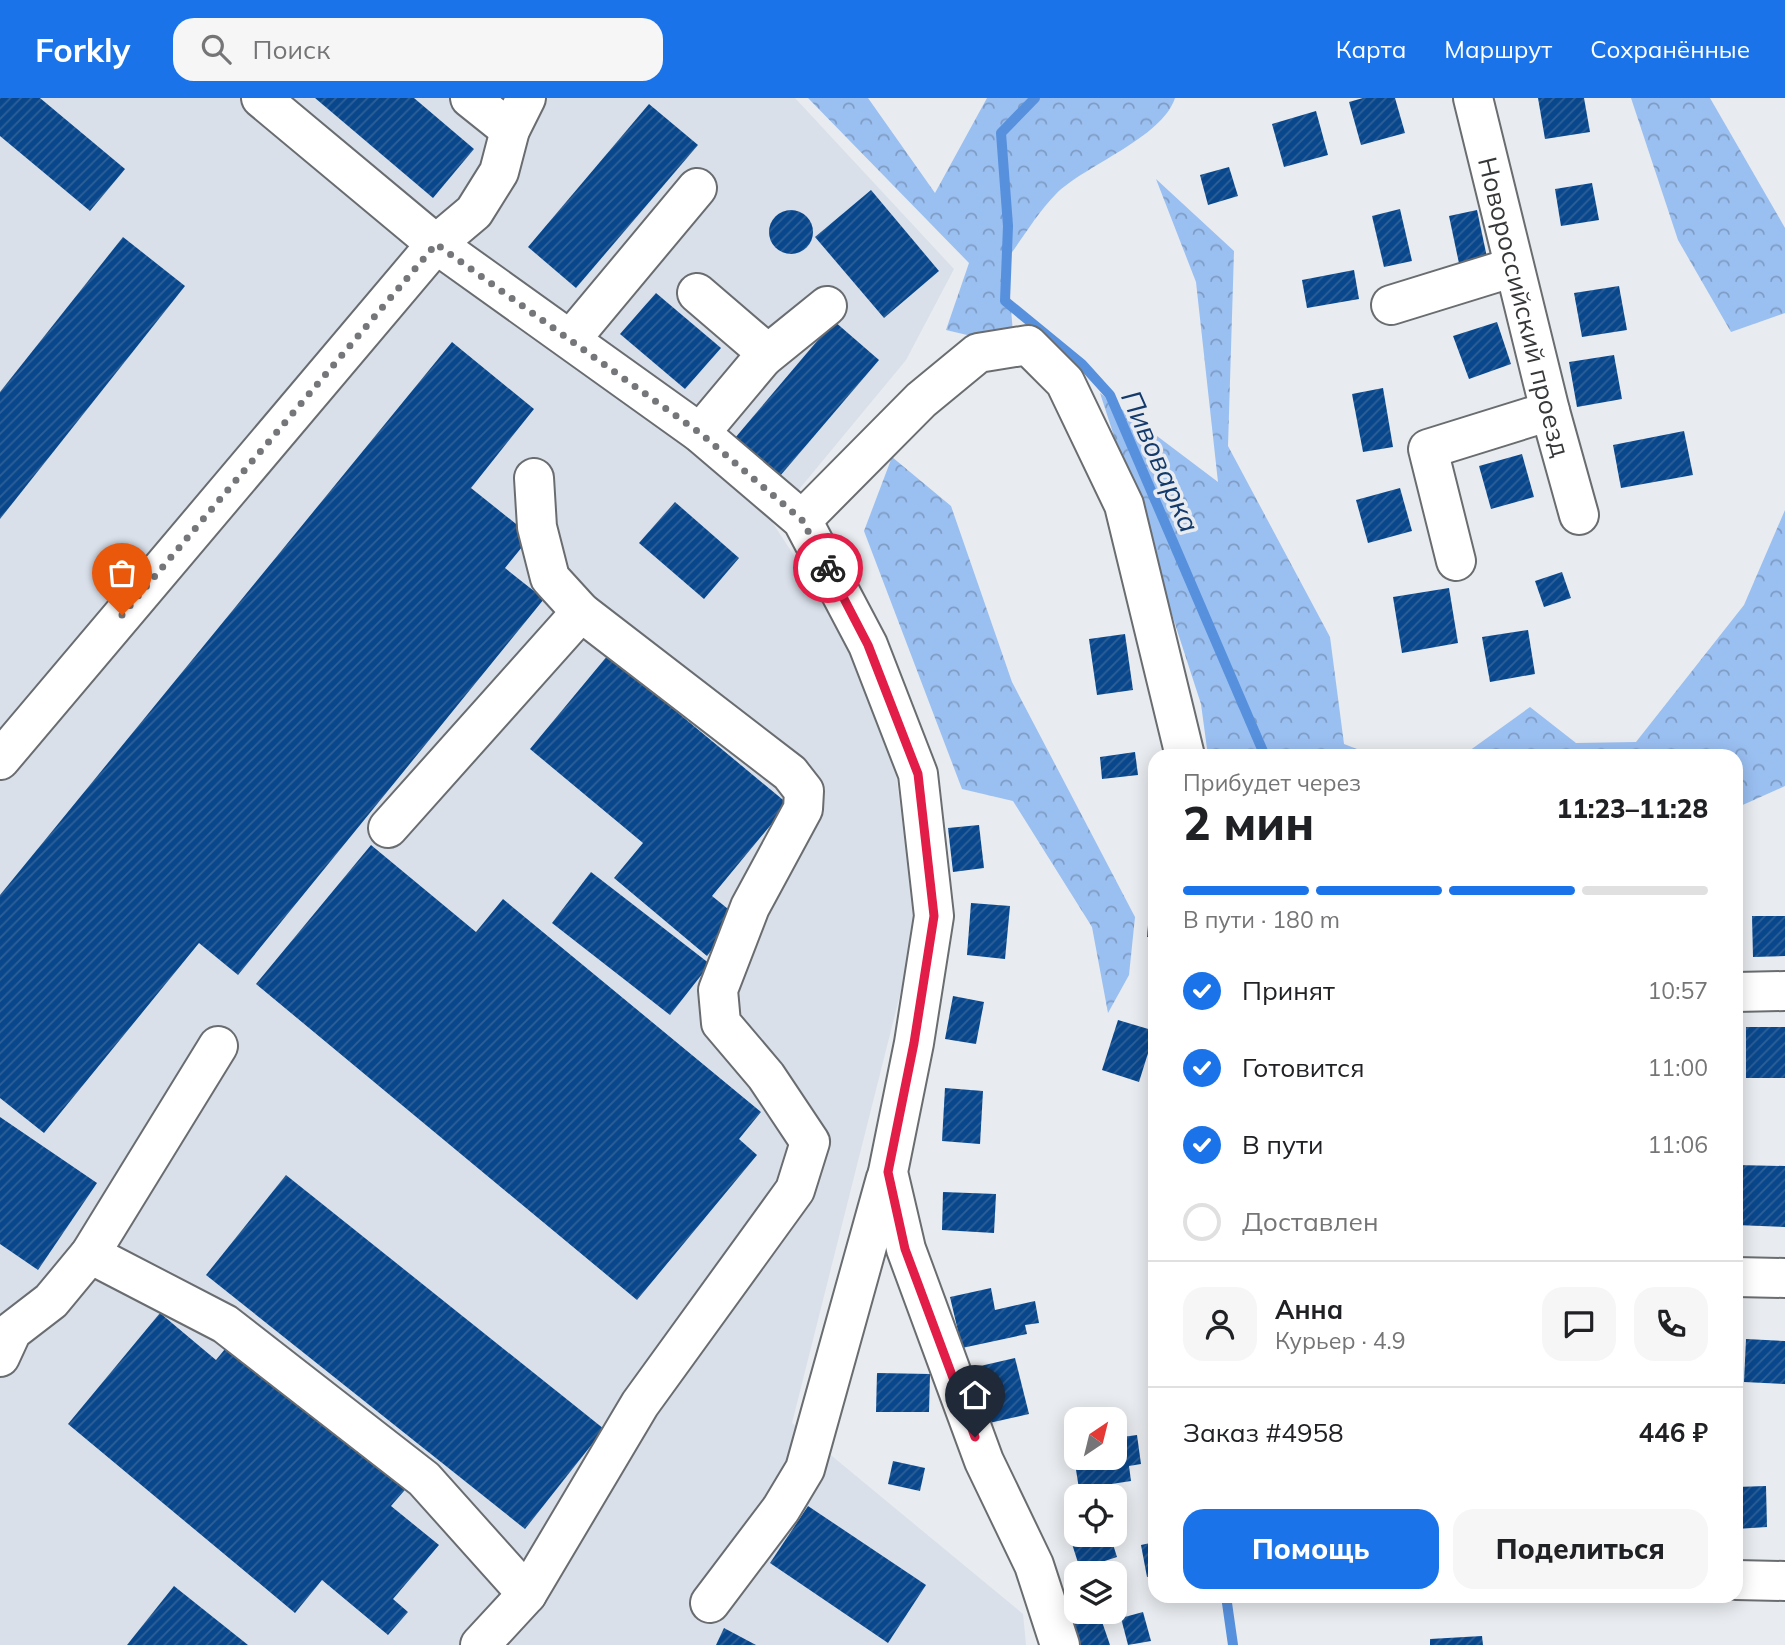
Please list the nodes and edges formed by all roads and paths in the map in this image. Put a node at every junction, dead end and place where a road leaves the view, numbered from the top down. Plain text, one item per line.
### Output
1 (261, 98) edge
2 (470, 98) edge
3 (1473, 98) edge
4 (518, 114) edge
5 (697, 188) dead end
6 (436, 244) junction
7 (1514, 267) junction
8 (697, 293) dead end
9 (1391, 305) dead end
10 (827, 306) dead end
11 (571, 339) junction
12 (764, 357) junction
13 (1550, 411) junction
14 (700, 433) junction
15 (534, 478) dead end
16 (1579, 515) dead end
17 (802, 520) junction
18 (1456, 561) dead end
19 (580, 612) junction
20 (1183, 749) edge
21 (0, 760) edge
22 (388, 828) dead end
23 (1785, 991) edge
24 (1743, 992) edge
25 (218, 1046) dead end
26 (888, 1172) junction
27 (90, 1254) junction
28 (1743, 1277) edge
29 (1785, 1278) edge
30 (4, 1337) edge
31 (1743, 1580) edge
32 (1785, 1581) edge
33 (527, 1594) junction
34 (710, 1603) dead end
35 (480, 1645) edge
36 (1060, 1645) edge

1 - 6 street
2 - 4 street
3 - 7 street, Новороссийский проезд
4 - 6 street
5 - 11 street
6 - 11 street
6 - 21 street
7 - 9 street
7 - 13 street, Новороссийский проезд
8 - 12 street
10 - 12 street
11 - 14 street
12 - 14 street
13 - 16 street, Новороссийский проезд
13 - 18 street
14 - 17 street
15 - 19 street
17 - 20 street
17 - 26 street
19 - 22 street
19 - 33 street
23 - 24 street
25 - 27 street
26 - 34 street
26 - 36 street
27 - 30 street
27 - 33 street
28 - 29 street
31 - 32 street
33 - 35 street

